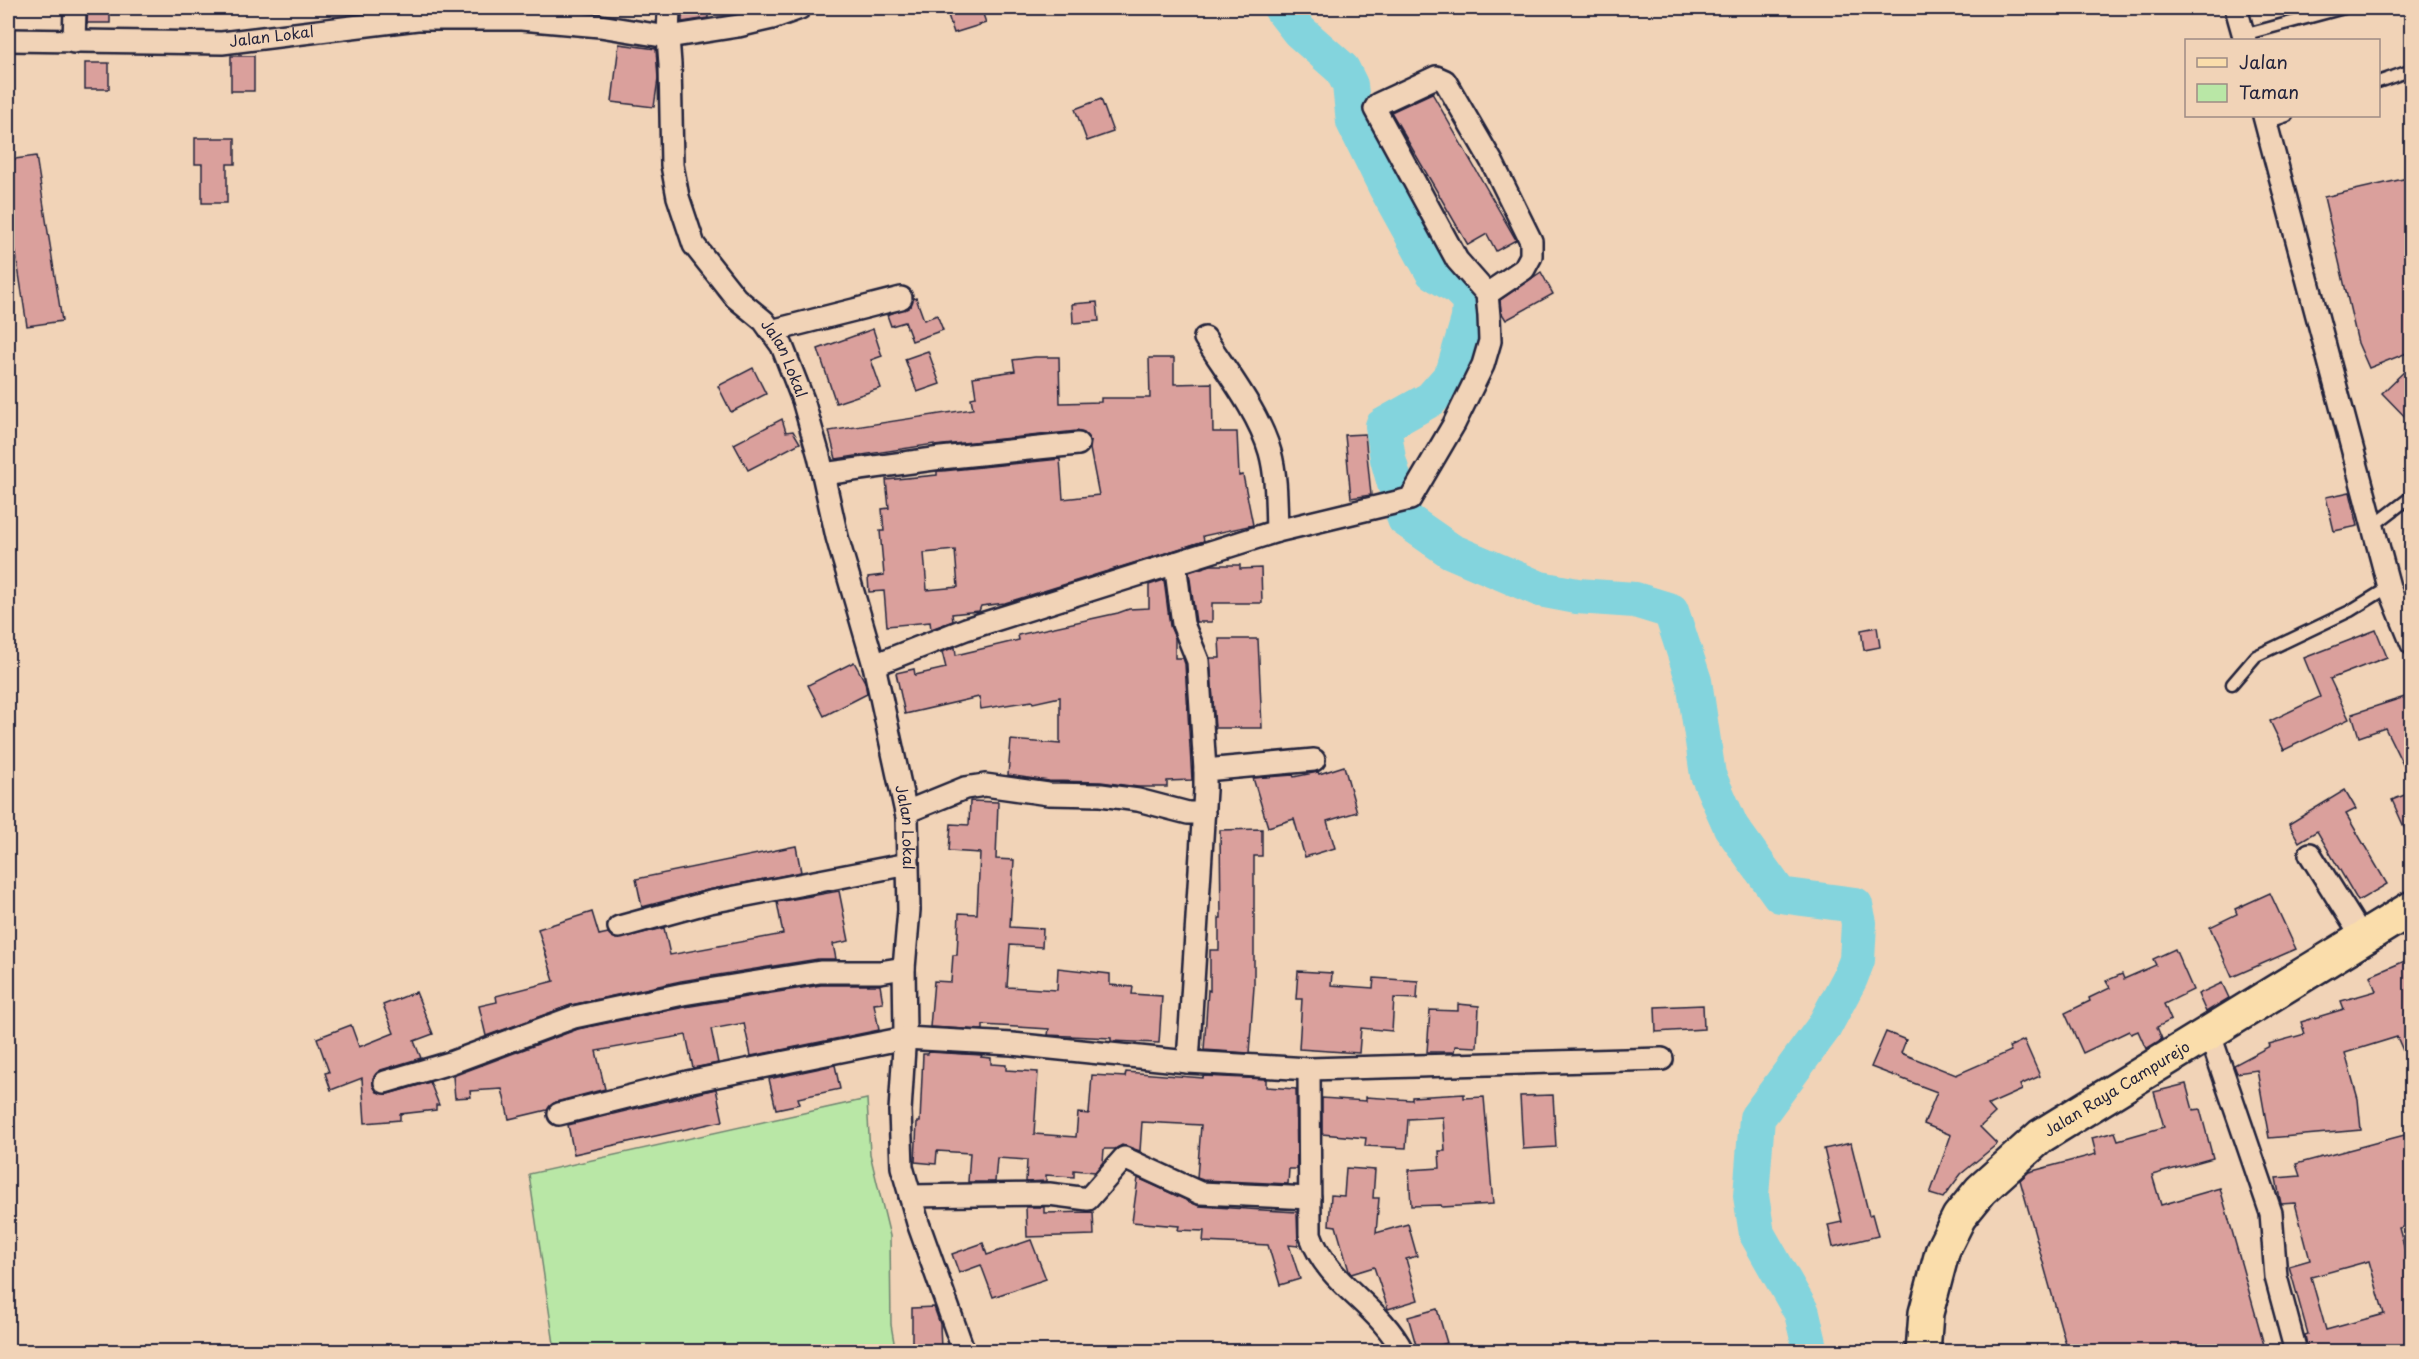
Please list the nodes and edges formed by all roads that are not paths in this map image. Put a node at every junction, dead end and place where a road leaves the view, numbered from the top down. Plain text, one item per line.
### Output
1 (75, 8) edge
2 (669, 8) edge
3 (800, 8) edge
4 (2236, 8) edge
5 (2344, 8) edge
6 (668, 37) junction
7 (2244, 38) edge
8 (8, 40) edge
9 (74, 42) junction
10 (2412, 70) edge
11 (2380, 82) edge
12 (2265, 119) edge
13 (1487, 294) junction
14 (902, 298) dead end
15 (771, 331) junction
16 (1205, 338) dead end
17 (1078, 444) dead end
18 (823, 474) junction
19 (2412, 496) edge
20 (2373, 526) junction
21 (1277, 531) junction
22 (1175, 563) junction
23 (2389, 587) junction
24 (2412, 645) edge
25 (874, 664) junction
26 (2232, 684) dead end
27 (1314, 760) dead end
28 (1204, 770) junction
29 (906, 812) junction
30 (1204, 813) junction
31 (2310, 854) dead end
32 (908, 864) junction
33 (2412, 908) edge
34 (619, 927) dead end
35 (2362, 937) junction
36 (904, 968) junction
37 (2209, 1032) junction
38 (905, 1038) junction
39 (1662, 1059) dead end
40 (1188, 1062) junction
41 (1309, 1069) junction
42 (385, 1082) dead end
43 (559, 1114) dead end
44 (910, 1196) junction
45 (1310, 1198) junction
46 (964, 1352) edge
47 (1403, 1352) edge
48 (1923, 1352) edge
49 (2296, 1352) edge

1 - 9 street
2 - 6 street
3 - 6 street
4 - 7 street
5 - 7 lane
6 - 9 street, Jalan Lokal
6 - 15 street, Jalan Lokal
8 - 9 street, Jalan Lokal
10 - 11 lane
12 - 20 street
13 - 13 street
13 - 21 street
14 - 15 street
15 - 18 street, Jalan Lokal
16 - 21 street
17 - 18 street
18 - 25 street, Jalan Lokal
19 - 20 lane
20 - 23 street
21 - 22 street
22 - 25 street
22 - 28 street
23 - 24 street
23 - 26 lane
25 - 29 street, Jalan Lokal
27 - 28 street
28 - 30 street
29 - 30 street
29 - 32 street, Jalan Lokal
30 - 40 street
31 - 35 street
32 - 34 street
32 - 36 street, Jalan Lokal
33 - 35 main road, Jalan Raya Campurejo
35 - 37 main road, Jalan Raya Campurejo
36 - 38 street, Jalan Lokal
36 - 42 street
37 - 48 main road, Jalan Raya Campurejo
37 - 49 street
38 - 40 street
38 - 43 street
38 - 44 street, Jalan Lokal
39 - 41 street
40 - 41 street
41 - 45 street
44 - 45 street
44 - 46 street, Jalan Lokal
45 - 47 street

